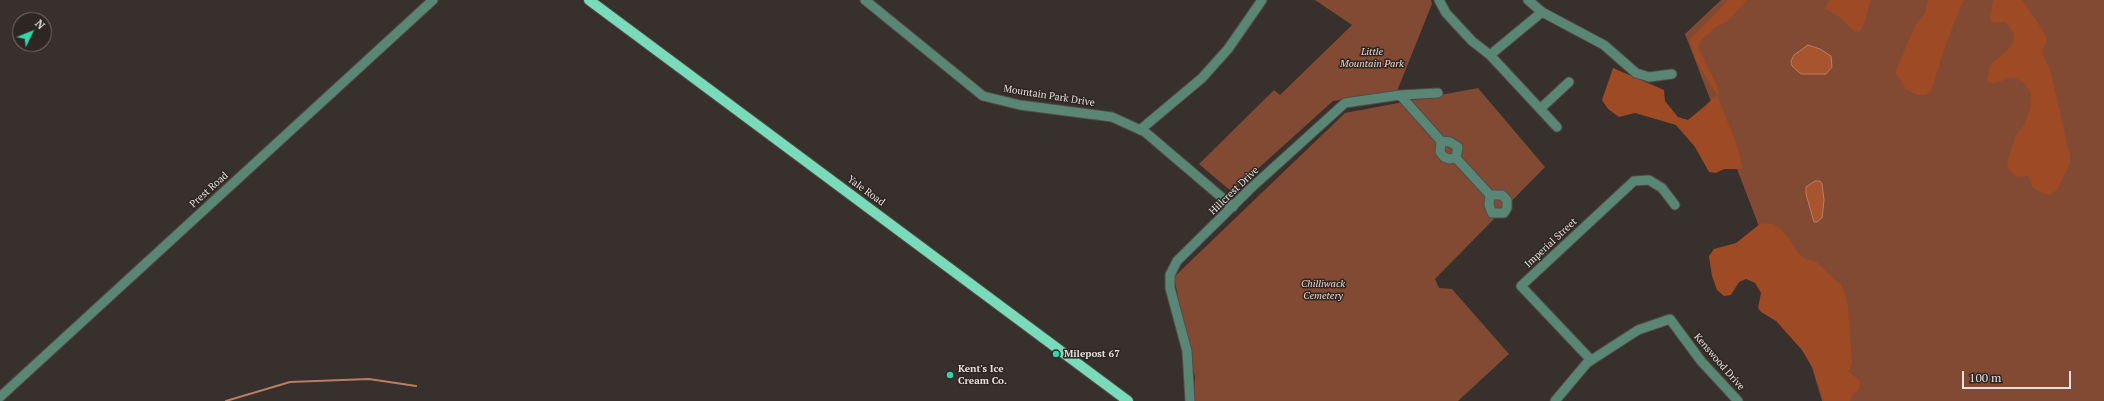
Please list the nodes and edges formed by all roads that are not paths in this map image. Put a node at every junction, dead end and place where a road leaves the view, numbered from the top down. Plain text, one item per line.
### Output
1 (433, 0) edge
2 (588, 0) edge
3 (865, 0) edge
4 (1262, 0) edge
5 (1439, 0) edge
6 (1528, 0) edge
7 (1542, 12) junction
8 (1490, 55) junction
9 (1672, 74) dead end
10 (1569, 82) dead end
11 (1438, 93) dead end
12 (1400, 95) junction
13 (1540, 109) junction
14 (1557, 128) dead end
15 (1140, 130) junction
16 (1442, 141) junction
17 (1456, 158) junction
18 (1490, 195) dead end
19 (1675, 205) dead end
20 (1233, 207) junction
21 (1591, 360) junction
22 (0, 397) edge
23 (1128, 401) edge
24 (1190, 401) edge
25 (1555, 401) edge
26 (1738, 401) edge

1 - 22 street, Prest Road
2 - 23 main road, Yale Road
3 - 15 street, Mountain Park Drive
4 - 15 street
5 - 8 street
6 - 7 street
7 - 8 street
7 - 9 street
8 - 13 street
10 - 13 street
11 - 12 street, Hillcrest Drive
12 - 16 street
12 - 20 street, Hillcrest Drive
13 - 14 street
15 - 20 street, Mountain Park Drive
16 - 17 street
16 - 17 street
17 - 18 street
19 - 21 street, Imperial Street
20 - 24 street, Hillcrest Drive
21 - 25 street, Kenswood Drive
21 - 26 street, Kenswood Drive

